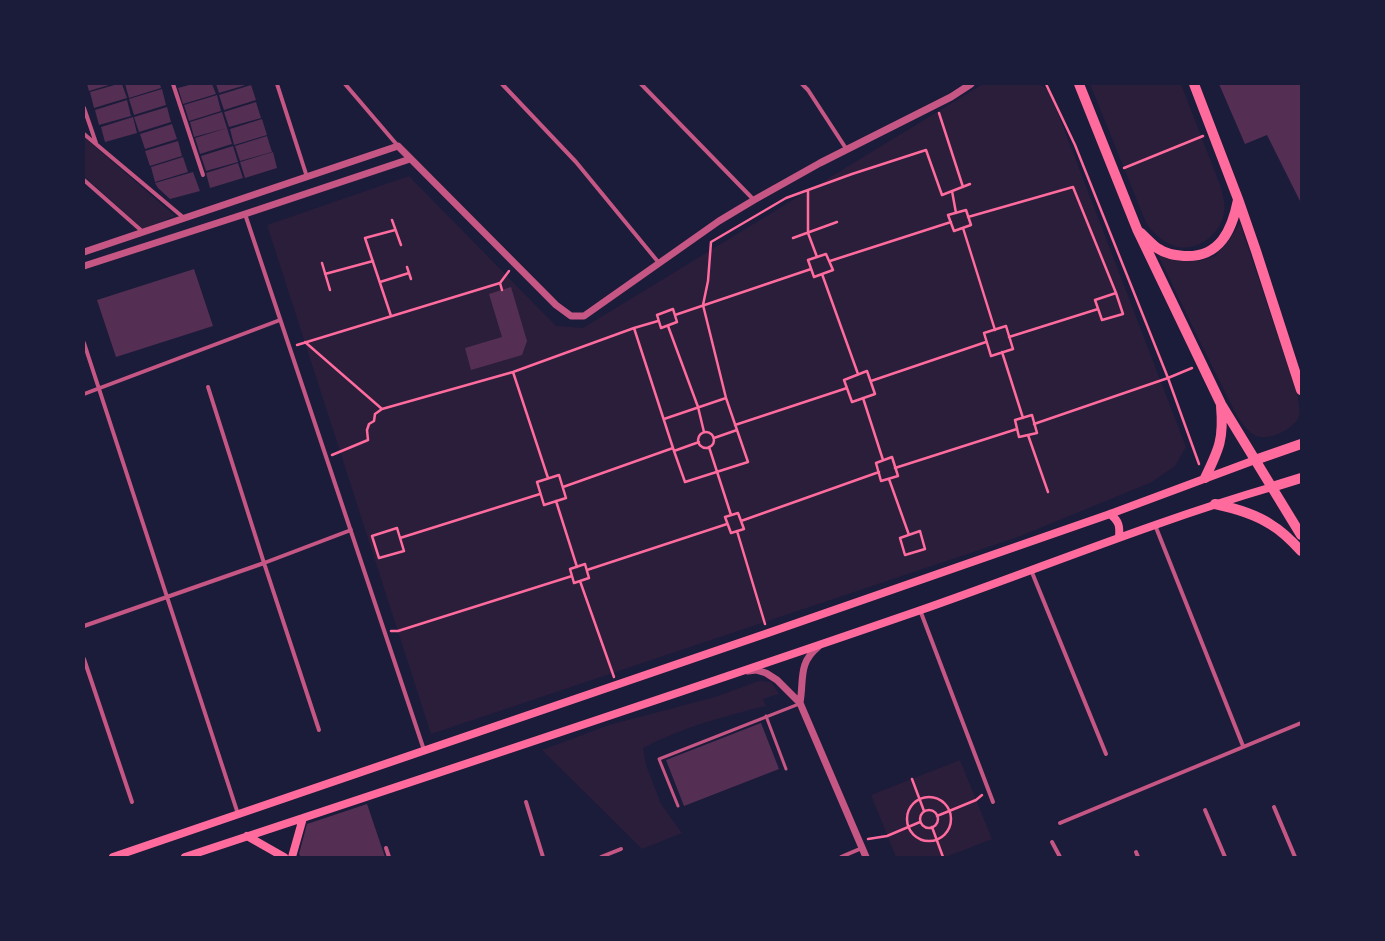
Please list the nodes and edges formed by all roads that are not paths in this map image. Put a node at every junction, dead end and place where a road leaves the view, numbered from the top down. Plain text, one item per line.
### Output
1 (173, 84) edge
2 (277, 84) edge
3 (345, 84) edge
4 (502, 84) edge
5 (641, 84) edge
6 (802, 84) edge
7 (971, 84) edge
8 (1194, 84) edge
9 (1079, 85) edge
10 (84, 108) edge
11 (84, 134) edge
12 (96, 144) junction
13 (398, 146) junction
14 (847, 150) junction
15 (410, 159) junction
16 (202, 175) dead end
17 (307, 177) junction
18 (84, 180) edge
19 (1238, 199) junction
20 (754, 200) junction
21 (245, 214) junction
22 (184, 218) junction
23 (1137, 229) junction
24 (143, 232) junction
25 (84, 252) edge
26 (659, 263) junction
27 (84, 266) edge
28 (280, 320) junction
29 (84, 343) edge
30 (99, 388) junction
31 (208, 388) dead end
32 (1301, 388) edge
33 (84, 394) edge
34 (1221, 404) junction
35 (1301, 444) edge
36 (1255, 460) junction
37 (1205, 478) junction
38 (1301, 478) edge
39 (1272, 487) junction
40 (1215, 504) junction
41 (1110, 514) junction
42 (1155, 525) junction
43 (351, 530) junction
44 (1301, 535) edge
45 (1119, 537) junction
46 (1301, 551) edge
47 (264, 563) junction
48 (1031, 570) junction
49 (168, 596) junction
50 (920, 610) junction
51 (84, 626) edge
52 (821, 644) junction
53 (84, 658) edge
54 (742, 671) junction
55 (800, 703) junction
56 (766, 716) junction
57 (1301, 723) edge
58 (319, 730) dead end
59 (1243, 746) junction
60 (424, 751) junction
61 (1106, 754) dead end
62 (786, 769) dead end
63 (132, 802) dead end
64 (526, 802) dead end
65 (993, 802) dead end
66 (678, 806) dead end
67 (1274, 807) dead end
68 (1204, 810) dead end
69 (238, 814) junction
70 (303, 818) junction
71 (1060, 823) dead end
72 (247, 836) junction
73 (1052, 842) dead end
74 (386, 848) dead end
75 (621, 848) dead end
76 (862, 848) junction
77 (1136, 852) dead end
78 (112, 857) edge
79 (185, 857) edge
80 (284, 857) edge
81 (292, 857) edge
82 (389, 857) edge
83 (543, 857) edge
84 (602, 857) edge
85 (841, 857) edge
86 (866, 857) edge
87 (1060, 857) edge
88 (1138, 857) edge
89 (1225, 857) edge
90 (1295, 857) edge

1 - 16 street
2 - 17 street
3 - 13 street
4 - 26 street
5 - 20 street
6 - 14 street
7 - 14 street
8 - 19 main road
9 - 23 main road
10 - 12 street
11 - 12 street
12 - 22 street
13 - 15 street
13 - 17 street
14 - 20 street
15 - 21 street
15 - 26 street
17 - 22 street
18 - 24 street
19 - 23 main road
19 - 32 main road
20 - 26 street
21 - 27 street
21 - 28 street
22 - 24 street
23 - 34 main road
24 - 25 street
28 - 30 street
28 - 43 street
29 - 30 street
30 - 33 street
30 - 49 street
31 - 47 street
34 - 36 main road
34 - 37 main road
35 - 36 main road
36 - 37 main road
36 - 39 main road
37 - 41 main road
38 - 39 main road
39 - 40 main road
39 - 44 main road
40 - 42 main road
40 - 46 main road
41 - 45 main road
41 - 60 main road
42 - 45 main road
42 - 59 street
43 - 47 street
43 - 60 street
45 - 48 main road
47 - 49 street
47 - 58 street
48 - 50 main road
48 - 61 street
49 - 51 street
49 - 69 street
50 - 52 main road
50 - 65 street
52 - 54 main road
52 - 55 street
53 - 63 street
54 - 55 street
54 - 70 main road
55 - 56 lane
55 - 76 street
56 - 62 lane
56 - 66 lane
57 - 59 street
59 - 71 street
60 - 69 main road
64 - 83 street
67 - 90 street
68 - 89 street
69 - 78 main road
70 - 72 main road
70 - 81 main road
72 - 79 main road
72 - 80 main road
73 - 87 street
74 - 82 street
75 - 84 street
76 - 85 street
76 - 86 street
77 - 88 street

